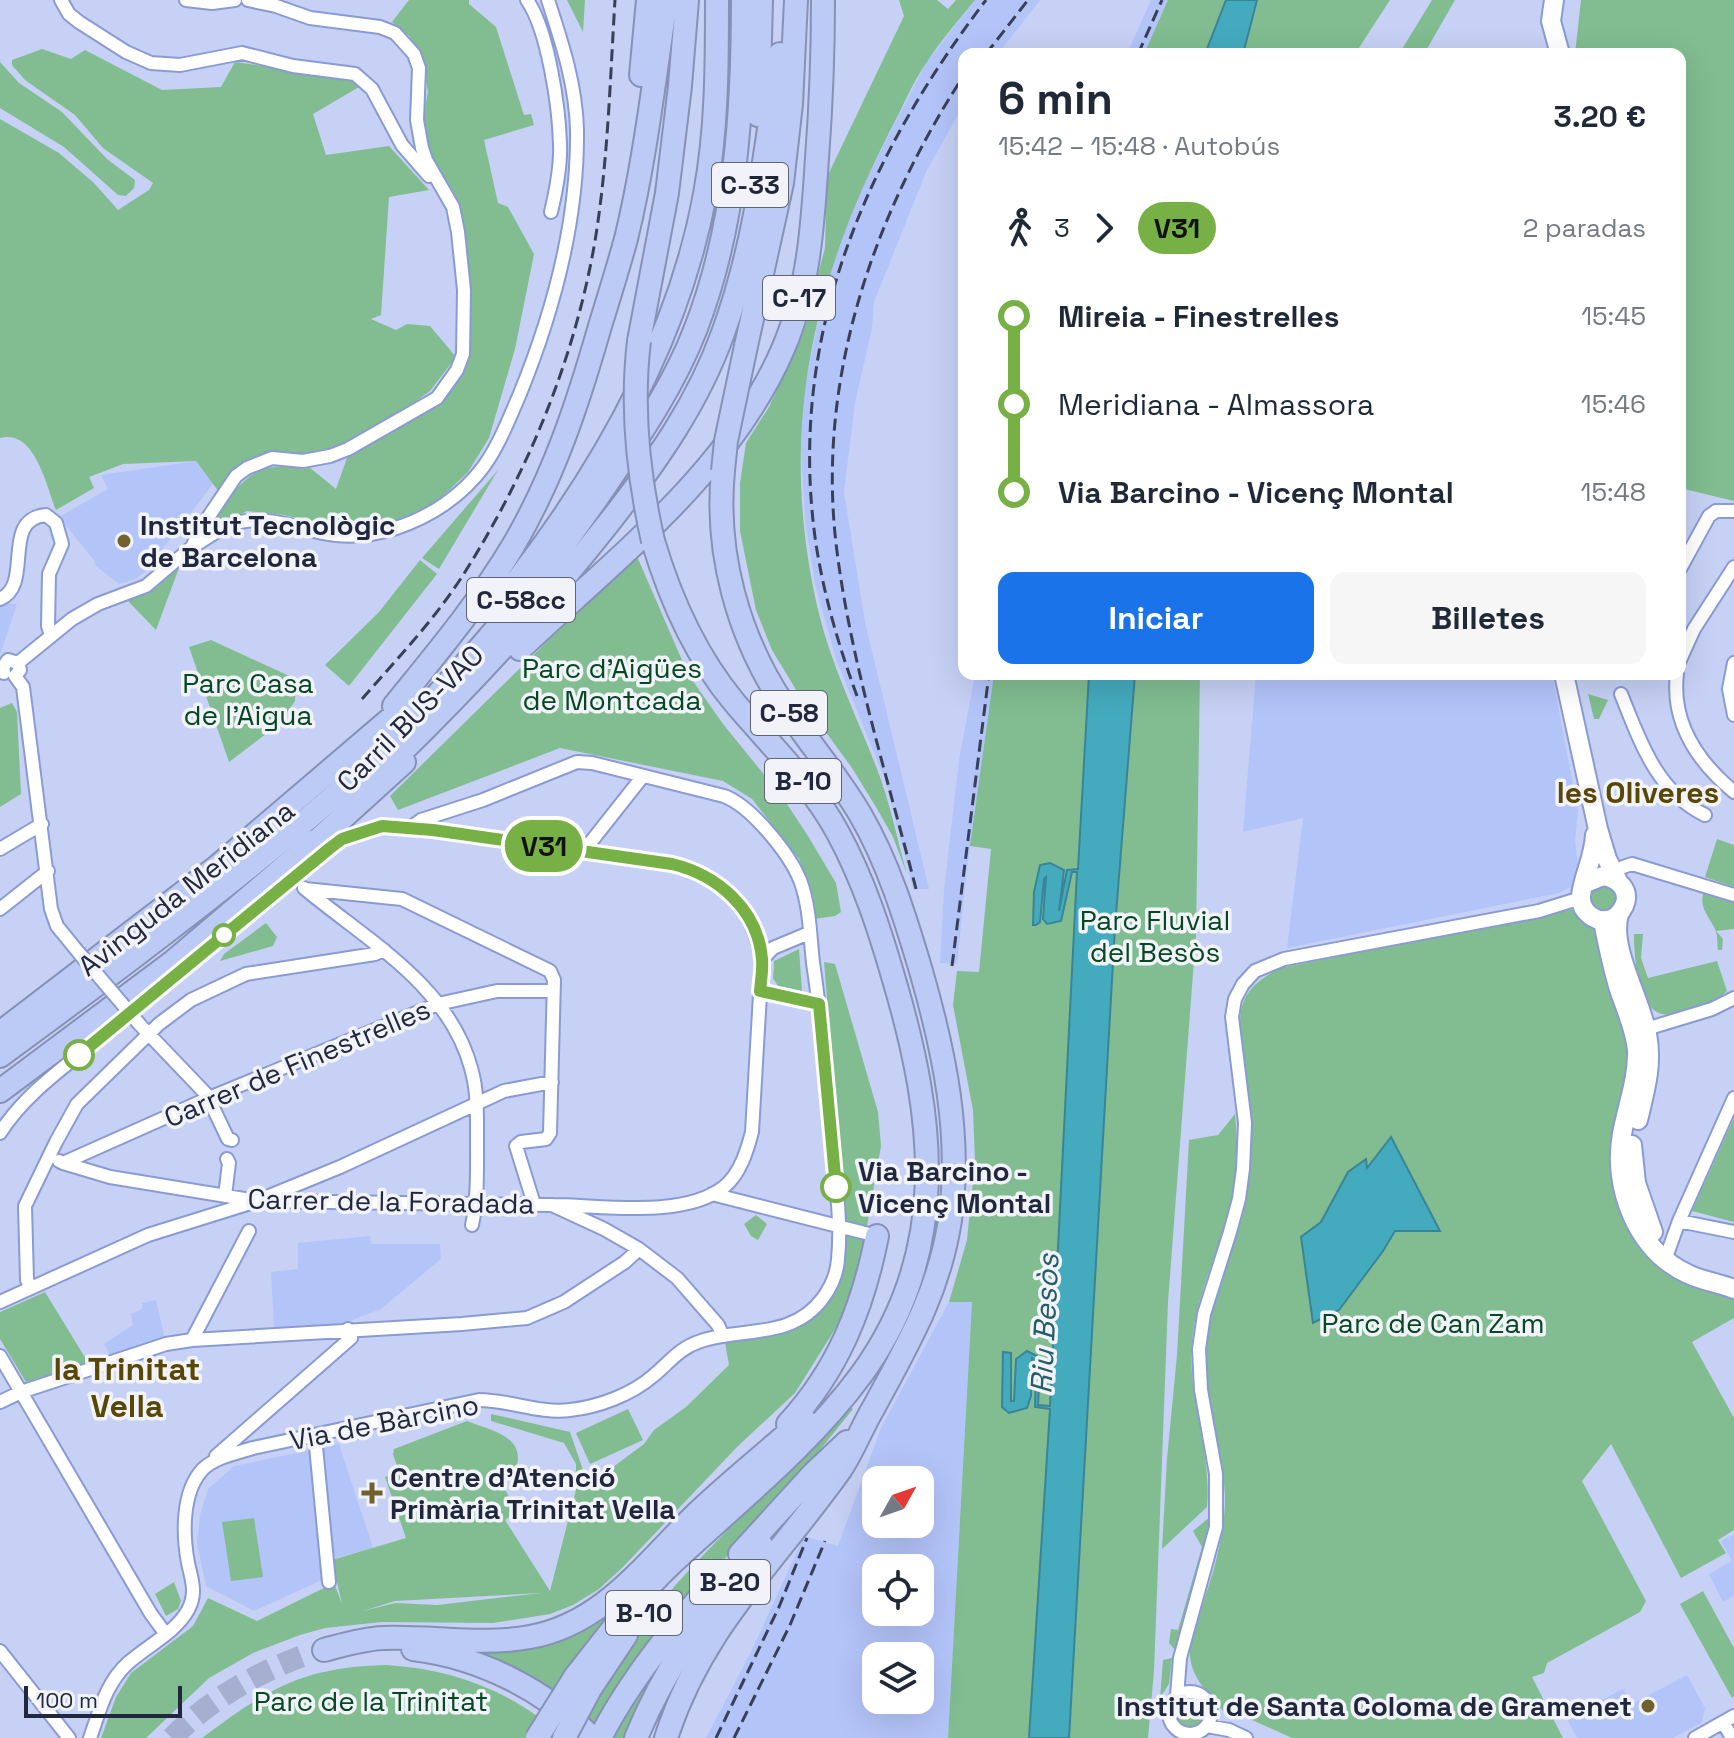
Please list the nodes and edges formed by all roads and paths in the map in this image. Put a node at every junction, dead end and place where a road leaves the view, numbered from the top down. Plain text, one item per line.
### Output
1 (61, 0) edge
2 (186, 0) edge
3 (235, 0) edge
4 (248, 0) edge
5 (527, 0) edge
6 (548, 0) edge
7 (648, 0) edge
8 (666, 0) edge
9 (687, 0) edge
10 (717, 0) edge
11 (743, 0) edge
12 (761, 0) edge
13 (782, 0) edge
14 (796, 0) edge
15 (823, 0) edge
16 (1554, 0) edge
17 (1558, 48) edge
18 (780, 54) junction
19 (833, 126) dead end
20 (438, 183) junction
21 (816, 185) junction
22 (551, 212) dead end
23 (763, 265) junction
24 (599, 331) junction
25 (664, 397) junction
26 (626, 501) junction
27 (1734, 511) edge
28 (192, 547) junction
29 (1686, 558) edge
30 (1734, 567) edge
31 (0, 599) edge
32 (51, 635) junction
33 (1686, 647) edge
34 (1734, 663) edge
35 (9, 672) edge
36 (475, 677) junction
37 (1565, 680) edge
38 (1677, 680) edge
39 (1621, 694) dead end
40 (1734, 715) edge
41 (367, 737) junction
42 (643, 776) junction
43 (364, 787) junction
44 (1734, 792) edge
45 (1705, 815) dead end
46 (42, 824) junction
47 (432, 824) junction
48 (1598, 829) junction
49 (0, 849) edge
50 (307, 850) junction
51 (583, 852) junction
52 (48, 871) junction
53 (1621, 875) junction
54 (291, 880) junction
55 (305, 889) junction
56 (1583, 890) junction
57 (1734, 895) edge
58 (0, 909) edge
59 (1611, 917) junction
60 (809, 933) junction
61 (384, 950) junction
62 (762, 960) junction
63 (554, 985) junction
64 (760, 991) junction
65 (1734, 998) edge
66 (438, 1004) junction
67 (819, 1004) junction
68 (105, 1015) junction
69 (1646, 1029) junction
70 (145, 1030) junction
71 (0, 1033) edge
72 (0, 1056) edge
73 (0, 1073) edge
74 (552, 1082) junction
75 (0, 1091) edge
76 (921, 1094) junction
77 (209, 1098) junction
78 (1734, 1098) edge
79 (477, 1103) junction
80 (0, 1106) edge
81 (0, 1133) edge
82 (230, 1140) dead end
83 (49, 1156) junction
84 (229, 1161) dead end
85 (63, 1163) junction
86 (712, 1194) junction
87 (225, 1196) junction
88 (257, 1201) junction
89 (477, 1202) junction
90 (534, 1204) junction
91 (552, 1205) junction
92 (613, 1206) junction
93 (1679, 1221) junction
94 (472, 1225) dead end
95 (839, 1227) junction
96 (604, 1229) junction
97 (250, 1232) dead end
98 (1734, 1232) edge
99 (877, 1236) joint
100 (639, 1249) junction
101 (1665, 1260) junction
102 (31, 1288) junction
103 (1734, 1289) edge
104 (0, 1302) edge
105 (348, 1329) junction
106 (723, 1336) junction
107 (192, 1340) junction
108 (0, 1356) edge
109 (21, 1392) junction
110 (0, 1402) edge
111 (873, 1408) junction
112 (315, 1436) junction
113 (847, 1442) junction
114 (203, 1469) junction
115 (743, 1473) junction
116 (329, 1582) dead end
117 (165, 1633) junction
118 (379, 1650) junction
119 (0, 1651) edge
120 (582, 1683) junction
121 (1177, 1696) junction
122 (1729, 1719) edge
123 (1203, 1729) edge
124 (1174, 1733) edge
125 (69, 1738) edge
126 (90, 1738) edge
127 (537, 1738) edge
128 (564, 1738) edge
129 (576, 1738) edge
130 (592, 1738) edge
131 (600, 1738) edge
132 (636, 1738) edge
133 (669, 1738) edge
134 (1246, 1738) edge
135 (1695, 1738) edge
136 (1732, 1738) edge

1 - 20 street
2 - 3 street
4 - 20 street
5 - 22 street
6 - 28 street
7 - 24 highway
8 - 24 highway
9 - 76 highway, B-10, bridge
10 - 41 highway, C-33
11 - 25 highway, Carril BUS-VAO / C-58cc
12 - 26 highway, C-33
13 - 18 highway, C-58
14 - 23 highway, C-33
15 - 21 highway, C-17
16 - 17 street
18 - 23 highway, C-58
18 - 26 highway
19 - 21 highway
20 - 28 street
21 - 50 highway, C-17
23 - 111 highway, C-58, bridge
24 - 41 highway
25 - 36 highway
25 - 72 highway, Carril BUS-VAO / C-58cc
26 - 36 highway
27 - 29 street
28 - 32 street
30 - 33 street
31 - 32 street
32 - 35 street
34 - 40 street
35 - 46 street
36 - 43 highway
37 - 48 street
38 - 44 street
39 - 45 street
41 - 71 highway, Avinguda Meridiana
42 - 47 street, Via de Bàrcino
42 - 51 street
42 - 60 street, Via de Bàrcino
43 - 50 highway
43 - 73 highway
46 - 49 street
46 - 52 street
47 - 51 street
47 - 54 street, Via de Bàrcino
48 - 53 street
48 - 56 street
50 - 68 highway
51 - 62 street
52 - 58 street
52 - 70 street, bridge
53 - 56 street
53 - 57 street
53 - 59 street
54 - 55 street
54 - 81 street
55 - 61 street
55 - 63 street
56 - 59 street
56 - 121 street
59 - 69 street
59 - 101 street
60 - 62 street
60 - 67 street, Via de Bàrcino
61 - 66 street
61 - 70 street
62 - 64 street
63 - 66 street, Carrer de Finestrelles
63 - 74 street
64 - 67 street
64 - 86 street
65 - 69 street
66 - 77 street, Carrer de Finestrelles
66 - 79 street
67 - 95 street, Via de Bàrcino
68 - 75 highway
68 - 80 highway
69 - 101 street
70 - 77 street
70 - 83 street
74 - 79 street
74 - 90 street
76 - 115 highway
76 - 120 highway, B-10
77 - 82 street
77 - 85 street, Carrer de Finestrelles
78 - 93 street
79 - 88 street
79 - 89 street
83 - 85 street
83 - 102 street
84 - 87 street
85 - 87 street, Carrer de la Foradada
86 - 92 street
86 - 95 street
87 - 88 street, Carrer de la Foradada
88 - 89 street, Carrer de la Foradada
88 - 102 street
89 - 90 street, Carrer de la Foradada
89 - 94 street
90 - 91 street, Carrer de la Foradada
91 - 92 street
91 - 96 street, Carrer de la Foradada
92 - 96 street
93 - 98 street
93 - 101 street
95 - 99 street
95 - 106 street, Via de Bàrcino
96 - 100 street, Carrer de la Foradada
97 - 107 street
99 - 115 highway
100 - 105 street
100 - 106 street, Carrer de la Foradada
101 - 103 street
102 - 104 street
105 - 107 street
105 - 114 street
106 - 112 street, Via de Bàrcino
107 - 109 street
108 - 109 street
109 - 110 street
109 - 117 street
111 - 113 highway, C-58
111 - 133 highway
112 - 114 street, Via de Bàrcino
112 - 116 street
113 - 131 highway, B-10
113 - 132 highway, B-20
114 - 117 street
115 - 118 highway
117 - 126 street
118 - 129 highway
118 - 130 highway
119 - 125 street
120 - 127 highway, bridge
120 - 128 highway, bridge
121 - 123 street
121 - 124 street
122 - 135 street
122 - 136 street
123 - 124 street
123 - 134 street

